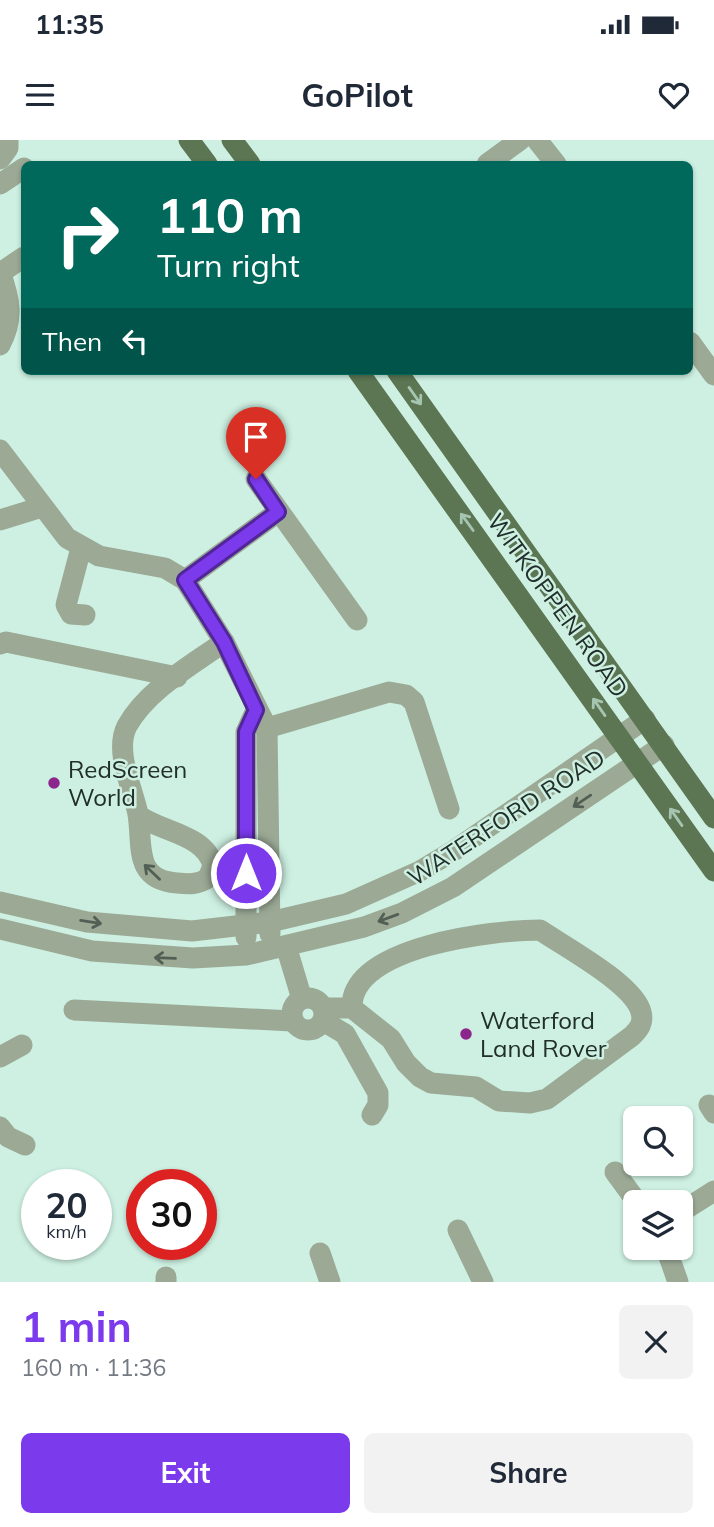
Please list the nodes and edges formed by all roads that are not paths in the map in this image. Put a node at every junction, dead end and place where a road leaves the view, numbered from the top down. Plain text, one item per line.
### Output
1 (8, 140) edge
2 (190, 140) edge
3 (232, 140) edge
4 (520, 140) edge
5 (537, 140) edge
6 (0, 159) edge
7 (205, 161) edge
8 (248, 161) edge
9 (491, 161) edge
10 (553, 161) edge
11 (21, 170) edge
12 (0, 184) edge
13 (21, 260) edge
14 (1, 278) edge
15 (0, 345) edge
16 (693, 345) edge
17 (710, 362) edge
18 (361, 375) edge
19 (400, 375) edge
20 (0, 450) edge
21 (256, 479) dead end
22 (42, 507) junction
23 (278, 512) junction
24 (0, 520) edge
25 (81, 548) junction
26 (185, 580) junction
27 (85, 615) dead end
28 (357, 620) dead end
29 (224, 642) junction
30 (0, 644) edge
31 (177, 677) junction
32 (261, 719) junction
33 (645, 719) junction
34 (620, 737) junction
35 (664, 745) junction
36 (639, 763) junction
37 (449, 809) dead end
38 (138, 816) dead end
39 (714, 818) edge
40 (714, 871) edge
41 (0, 902) edge
42 (47, 914) junction
43 (270, 922) junction
44 (246, 925) junction
45 (0, 929) edge
46 (41, 939) junction
47 (278, 948) junction
48 (246, 954) junction
49 (302, 999) junction
50 (352, 1008) junction
51 (74, 1010) dead end
52 (323, 1015) junction
53 (292, 1021) junction
54 (372, 1115) dead end
55 (0, 1127) edge
56 (25, 1145) dead end
57 (615, 1172) dead end
58 (628, 1190) edge
59 (714, 1191) edge
60 (693, 1204) edge
61 (458, 1230) dead end
62 (320, 1253) dead end
63 (670, 1260) edge
64 (330, 1282) edge
65 (483, 1282) edge
66 (678, 1282) edge

1 - 6 street
2 - 7 main road
3 - 8 main road
4 - 9 street
5 - 10 street
11 - 12 street
13 - 14 street
14 - 15 street
16 - 17 street
34 -> 18 main road, WITKOPPEN ROAD
19 -> 33 main road, WITKOPPEN ROAD
20 - 22 street
21 - 23 street
22 - 24 street
22 - 25 street
23 - 26 street
23 - 28 street
25 - 26 street
25 - 27 street
26 - 29 street
29 - 31 street
29 - 32 street
30 - 31 street
31 - 38 street
32 - 37 street
32 - 43 street
32 - 44 street
33 - 34 street, WATERFORD ROAD
33 - 35 main road, WITKOPPEN ROAD
34 - 36 main road, WITKOPPEN ROAD
34 - 43 street, WATERFORD ROAD
35 - 36 street, WATERFORD ROAD
35 - 39 main road, WITKOPPEN ROAD
40 -> 36 main road, WITKOPPEN ROAD
36 -> 47 street, WATERFORD ROAD
41 - 42 street, WATERFORD ROAD
42 -> 44 street, WATERFORD ROAD
42 - 46 street
43 - 44 street, WATERFORD ROAD
43 - 47 street
44 - 48 street
45 - 46 street, WATERFORD ROAD
48 -> 46 street, WATERFORD ROAD
47 - 48 street, WATERFORD ROAD
47 - 49 street
49 - 52 street
49 - 53 street
50 - 50 street
50 - 52 street
51 - 53 street
52 - 53 street
52 - 54 street
55 - 56 street
57 - 58 street
59 - 60 street
61 - 65 street
62 - 64 street
63 - 66 street

